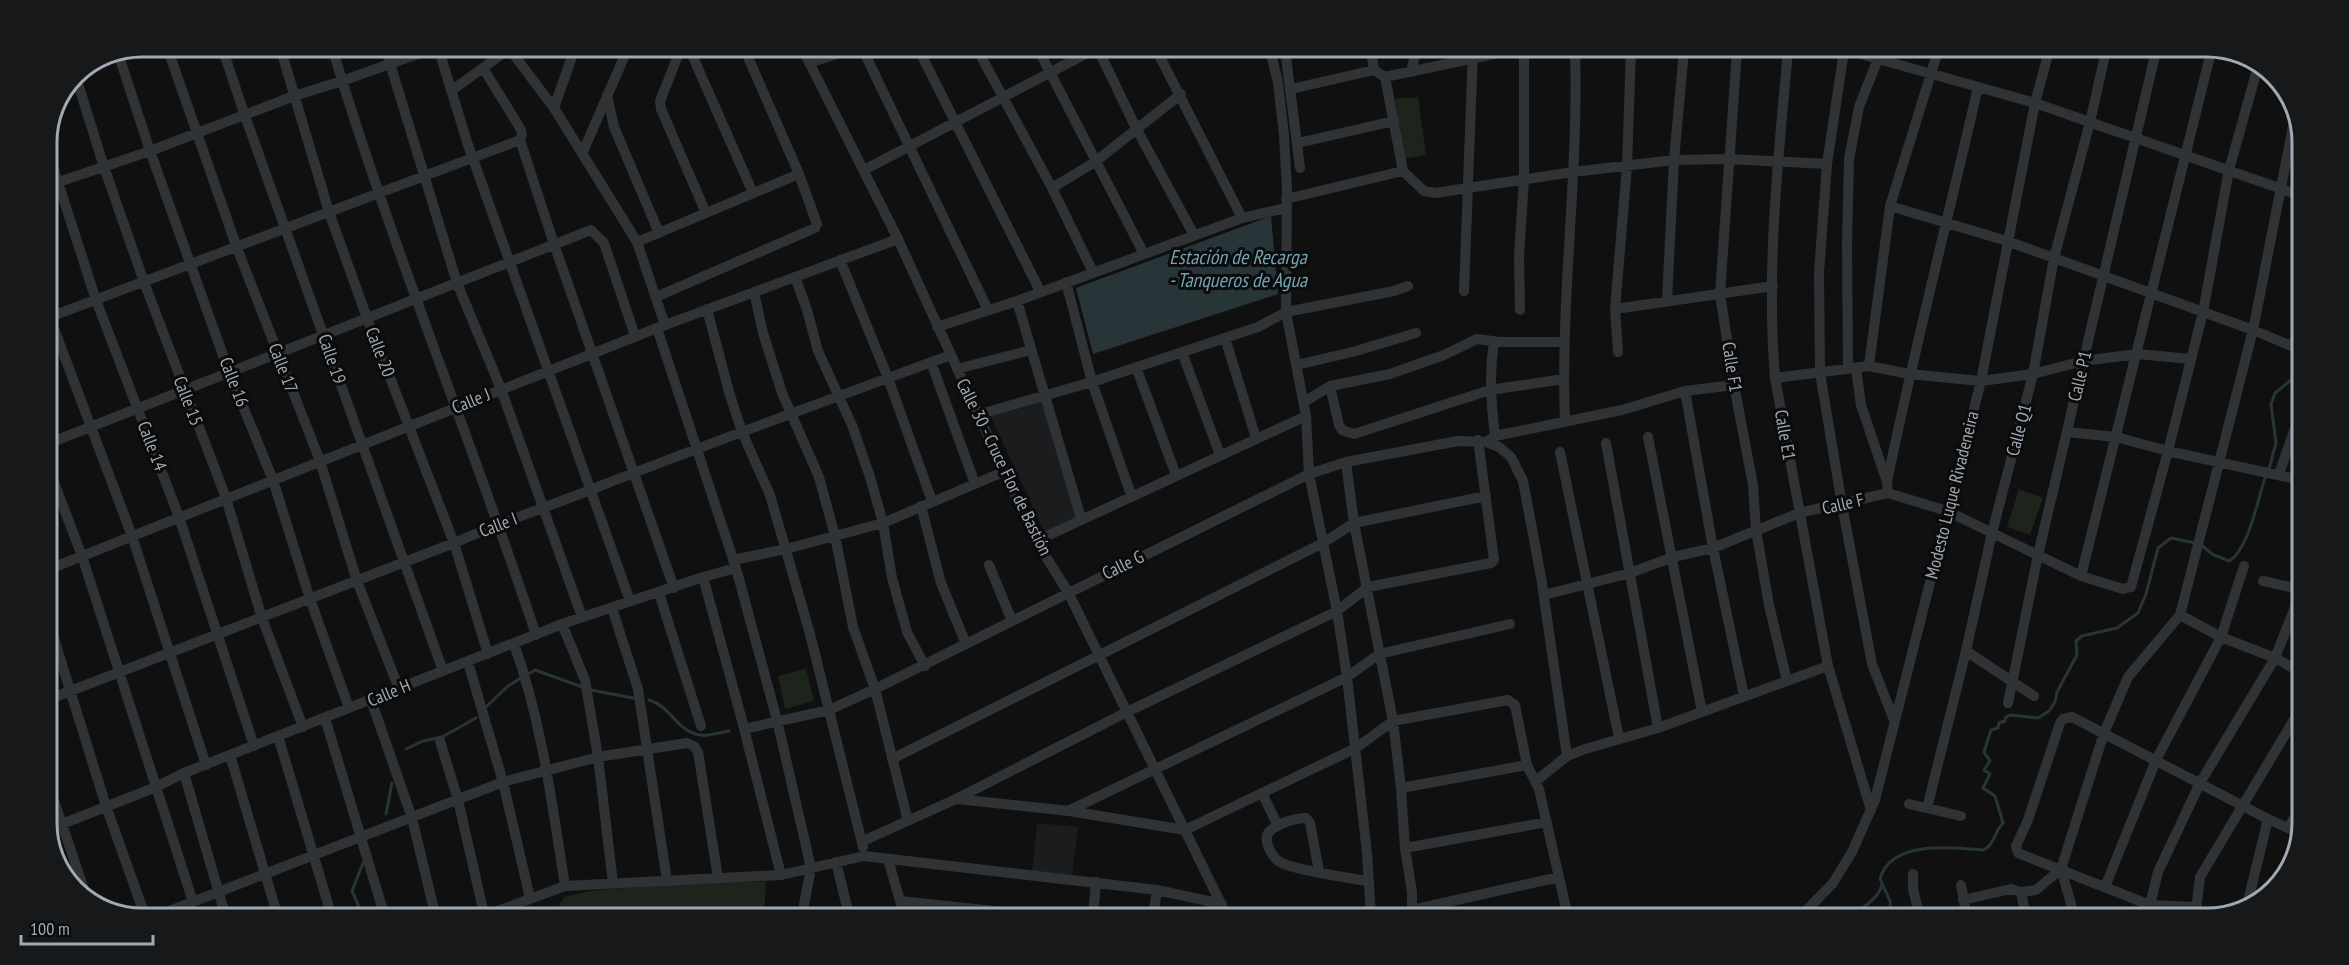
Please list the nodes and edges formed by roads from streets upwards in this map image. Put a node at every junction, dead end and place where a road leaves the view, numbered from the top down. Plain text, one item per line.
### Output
1 (171, 57) edge
2 (225, 57) edge
3 (283, 57) edge
4 (335, 57) edge
5 (388, 57) edge
6 (409, 57) edge
7 (440, 57) edge
8 (497, 57) edge
9 (515, 57) edge
10 (518, 57) edge
11 (572, 57) edge
12 (624, 57) edge
13 (677, 57) edge
14 (693, 57) edge
15 (748, 57) edge
16 (806, 57) edge
17 (827, 57) edge
18 (866, 57) edge
19 (923, 57) edge
20 (981, 57) edge
21 (1042, 57) edge
22 (1080, 57) edge
23 (1100, 57) edge
24 (1160, 57) edge
25 (1272, 57) edge
26 (1286, 57) edge
27 (1372, 57) edge
28 (1414, 57) edge
29 (1466, 57) edge
30 (1473, 57) edge
31 (1524, 57) edge
32 (1575, 57) edge
33 (1631, 57) edge
34 (1683, 57) edge
35 (1736, 57) edge
36 (1788, 57) edge
37 (1843, 57) edge
38 (1879, 57) edge
39 (1886, 57) edge
40 (1936, 57) edge
41 (2047, 57) edge
42 (2105, 57) edge
43 (2155, 57) edge
44 (2210, 57) edge
45 (120, 60) edge
46 (517, 60) junction
47 (809, 63) junction
48 (390, 64) junction
49 (483, 68) junction
50 (1374, 70) junction
51 (1411, 72) junction
52 (1931, 72) junction
53 (1049, 73) junction
54 (2256, 73) edge
55 (1385, 77) junction
56 (342, 81) junction
57 (79, 86) edge
58 (1978, 87) junction
59 (1291, 89) junction
60 (451, 91) junction
61 (1180, 94) junction
62 (607, 95) junction
63 (294, 96) junction
64 (1002, 98) junction
65 (2035, 103) junction
66 (554, 108) junction
67 (244, 113) junction
68 (1394, 121) junction
69 (956, 122) junction
70 (2090, 122) junction
71 (1136, 128) junction
72 (197, 133) junction
73 (2292, 134) edge
74 (2137, 138) junction
75 (520, 140) junction
76 (1298, 143) junction
77 (909, 147) junction
78 (150, 151) junction
79 (582, 154) junction
80 (2186, 155) junction
81 (472, 158) junction
82 (1728, 159) junction
83 (1674, 160) junction
84 (1779, 161) junction
85 (1095, 162) junction
86 (1827, 164) junction
87 (104, 166) junction
88 (1628, 166) junction
89 (1300, 168) dead end
90 (864, 170) junction
91 (2229, 170) junction
92 (1403, 171) junction
93 (1573, 172) junction
94 (799, 174) junction
95 (424, 176) junction
96 (1524, 179) junction
97 (57, 182) edge
98 (1468, 187) junction
99 (1052, 188) junction
100 (2281, 188) junction
101 (2292, 192) edge
102 (753, 193) junction
103 (378, 194) junction
104 (57, 197) edge
105 (1286, 204) junction
106 (1890, 206) junction
107 (329, 212) junction
108 (706, 213) junction
109 (1242, 218) junction
110 (1947, 223) junction
111 (285, 229) junction
112 (659, 233) junction
113 (1194, 235) junction
114 (898, 239) junction
115 (2007, 241) junction
116 (637, 242) junction
117 (554, 244) junction
118 (237, 248) junction
119 (1144, 254) junction
120 (2054, 258) junction
121 (840, 260) junction
122 (510, 262) junction
123 (191, 265) junction
124 (1093, 272) junction
125 (2102, 276) junction
126 (795, 277) junction
127 (144, 282) junction
128 (1066, 282) junction
129 (457, 283) junction
130 (1408, 286) dead end
131 (1773, 286) junction
132 (1040, 291) junction
133 (1464, 291) dead end
134 (754, 292) junction
135 (1720, 294) junction
136 (2152, 294) junction
137 (656, 297) junction
138 (416, 299) junction
139 (96, 300) junction
140 (1667, 300) junction
141 (1017, 301) junction
142 (707, 309) junction
143 (1615, 309) junction
144 (988, 310) junction
145 (1521, 310) dead end
146 (57, 312) edge
147 (1286, 312) junction
148 (2203, 312) junction
149 (367, 318) junction
150 (661, 326) junction
151 (937, 327) junction
152 (2253, 330) junction
153 (1416, 333) dead end
154 (324, 335) junction
155 (635, 336) junction
156 (1225, 338) junction
157 (57, 340) edge
158 (1494, 341) junction
159 (1564, 342) junction
160 (2292, 346) edge
161 (1031, 350) junction
162 (1182, 352) junction
163 (1618, 352) dead end
164 (277, 353) junction
165 (592, 353) junction
166 (2137, 354) junction
167 (951, 355) junction
168 (2191, 360) junction
169 (2083, 361) junction
170 (931, 362) junction
171 (1298, 365) junction
172 (1869, 366) junction
173 (1136, 367) junction
174 (1852, 368) junction
175 (957, 369) junction
176 (549, 371) junction
177 (229, 372) junction
178 (1820, 373) junction
179 (1909, 374) junction
180 (2033, 374) junction
181 (888, 378) junction
182 (1775, 378) junction
183 (1563, 379) junction
184 (1981, 381) junction
185 (1092, 382) junction
186 (1734, 385) junction
187 (1330, 386) junction
188 (183, 390) junction
189 (501, 390) junction
190 (1490, 390) junction
191 (1685, 391) junction
192 (1045, 395) junction
193 (839, 396) junction
194 (1304, 402) junction
195 (456, 407) junction
196 (137, 408) junction
197 (791, 414) junction
198 (977, 415) junction
199 (1306, 416) junction
200 (1565, 422) junction
201 (91, 426) junction
202 (409, 426) junction
203 (742, 432) junction
204 (2067, 432) junction
205 (1648, 437) dead end
206 (2116, 437) junction
207 (2292, 437) edge
208 (1256, 438) junction
209 (1486, 439) junction
210 (57, 440) edge
211 (1606, 443) dead end
212 (363, 444) junction
213 (696, 449) junction
214 (2169, 451) junction
215 (1560, 452) dead end
216 (1220, 455) junction
217 (320, 461) junction
218 (1346, 462) junction
219 (2219, 462) junction
220 (1003, 472) junction
221 (634, 473) junction
222 (1309, 474) junction
223 (2279, 474) junction
224 (1176, 475) junction
225 (2292, 478) edge
226 (273, 480) junction
227 (975, 484) junction
228 (1888, 488) junction
229 (57, 490) edge
230 (591, 490) junction
231 (1131, 495) junction
232 (1486, 496) junction
233 (226, 498) junction
234 (932, 501) junction
235 (1842, 505) junction
236 (921, 506) junction
237 (543, 508) junction
238 (1947, 511) junction
239 (1799, 513) junction
240 (179, 517) junction
241 (1081, 518) junction
242 (499, 523) junction
243 (883, 523) junction
244 (1354, 523) junction
245 (1756, 530) junction
246 (1992, 533) junction
247 (132, 536) junction
248 (835, 536) junction
249 (1036, 541) junction
250 (454, 543) junction
251 (1323, 543) junction
252 (1713, 548) junction
253 (786, 549) junction
254 (82, 555) junction
255 (2038, 555) junction
256 (1673, 557) junction
257 (404, 563) junction
258 (735, 564) junction
259 (989, 565) dead end
260 (57, 566) edge
261 (2244, 566) dead end
262 (1630, 573) junction
263 (2081, 576) junction
264 (703, 577) junction
265 (357, 581) junction
266 (2263, 581) dead end
267 (1587, 584) junction
268 (1368, 587) junction
269 (2292, 587) edge
270 (674, 588) junction
271 (659, 592) junction
272 (1068, 592) junction
273 (1544, 595) junction
274 (310, 599) junction
275 (630, 601) junction
276 (612, 608) junction
277 (1337, 611) junction
278 (2180, 615) junction
279 (2292, 615) edge
280 (582, 617) junction
281 (262, 618) junction
282 (1012, 621) junction
283 (562, 624) junction
284 (1510, 624) dead end
285 (218, 635) junction
286 (536, 635) junction
287 (2222, 637) junction
288 (514, 644) junction
289 (966, 644) junction
290 (57, 648) edge
291 (1966, 651) junction
292 (170, 654) junction
293 (488, 654) junction
294 (1098, 654) junction
295 (1379, 654) junction
296 (2275, 658) junction
297 (468, 662) junction
298 (925, 666) junction
299 (1828, 666) junction
300 (2292, 667) edge
301 (443, 671) junction
302 (120, 673) junction
303 (1347, 677) junction
304 (1787, 681) junction
305 (2012, 682) junction
306 (399, 689) junction
307 (875, 689) junction
308 (71, 693) junction
309 (1744, 696) junction
310 (2034, 696) dead end
311 (57, 697) edge
312 (371, 700) junction
313 (2008, 702) dead end
314 (349, 708) junction
315 (829, 710) junction
316 (1702, 711) junction
317 (1128, 712) junction
318 (325, 718) junction
319 (777, 720) junction
320 (1895, 720) junction
321 (1393, 721) junction
322 (2292, 723) edge
323 (701, 726) dead end
324 (303, 727) junction
325 (1658, 728) junction
326 (744, 729) junction
327 (2104, 733) junction
328 (278, 736) junction
329 (1619, 738) junction
330 (440, 741) dead end
331 (254, 746) junction
332 (1356, 748) junction
333 (647, 751) junction
334 (230, 755) junction
335 (1567, 756) junction
336 (598, 757) junction
337 (892, 759) junction
338 (2156, 760) junction
339 (206, 765) junction
340 (1527, 765) junction
341 (547, 769) junction
342 (1156, 770) junction
343 (184, 773) junction
344 (1536, 781) junction
345 (503, 782) junction
346 (2200, 783) junction
347 (156, 787) junction
348 (1401, 788) junction
349 (1262, 793) junction
350 (956, 799) junction
351 (458, 800) junction
352 (1909, 804) dead end
353 (106, 806) junction
354 (2242, 806) junction
355 (1927, 808) junction
356 (57, 809) edge
357 (1871, 810) junction
358 (1069, 811) junction
359 (1961, 816) dead end
360 (412, 818) junction
361 (2268, 819) junction
362 (908, 821) junction
363 (1547, 822) junction
364 (62, 824) junction
365 (57, 826) edge
366 (1278, 826) junction
367 (2291, 829) edge
368 (1185, 830) junction
369 (362, 837) junction
370 (863, 841) junction
371 (1405, 848) junction
372 (315, 855) junction
373 (864, 856) junction
374 (888, 859) junction
375 (836, 862) junction
376 (811, 868) junction
377 (2061, 869) junction
378 (1319, 872) junction
379 (266, 874) junction
380 (1913, 874) dead end
381 (780, 875) junction
382 (1559, 877) junction
383 (718, 878) junction
384 (667, 881) junction
385 (1367, 881) junction
386 (1096, 882) junction
387 (82, 883) edge
388 (614, 883) junction
389 (1961, 885) dead end
390 (565, 886) junction
391 (2105, 887) junction
392 (1157, 890) junction
393 (219, 892) junction
394 (2020, 892) junction
395 (2249, 896) edge
396 (530, 898) junction
397 (1963, 900) junction
398 (900, 901) junction
399 (193, 902) junction
400 (2150, 905) junction
401 (142, 908) edge
402 (179, 908) edge
403 (223, 908) edge
404 (276, 908) edge
405 (330, 908) edge
406 (382, 908) edge
407 (434, 908) edge
408 (483, 908) edge
409 (504, 908) edge
410 (803, 908) edge
411 (847, 908) edge
412 (902, 908) edge
413 (965, 908) edge
414 (1094, 908) edge
415 (1154, 908) edge
416 (1219, 908) edge
417 (1222, 908) edge
418 (1370, 908) edge
419 (1411, 908) edge
420 (1432, 908) edge
421 (1566, 908) edge
422 (1809, 908) edge
423 (1917, 908) edge
424 (1965, 908) edge
425 (2024, 908) edge
426 (2072, 908) edge
427 (2167, 908) edge
428 (2196, 908) edge

1 - 72 street, Calle 17
2 - 67 street, Calle 19
3 - 63 street, Calle 20
4 - 56 street
5 - 48 street
6 - 48 street
7 - 60 street
8 - 49 street
9 - 46 street
10 - 46 street
11 - 66 street
12 - 62 street
13 - 108 street
14 - 102 street
15 - 94 street
16 - 47 street, Calle 30 - Cruce Flor de Bastión
17 - 47 street
18 - 77 street
19 - 69 street
20 - 64 street
21 - 53 street
22 - 53 street
23 - 71 street
24 - 61 street
25 - 105 street
26 - 59 street
27 - 50 street
28 - 51 street
29 - 51 street
30 - 98 street
31 - 96 street
32 - 93 street
33 - 88 street
34 - 83 street
35 - 82 street, Calle F1
36 - 84 street, Calle E1
37 - 86 street
38 - 174 street
39 - 52 street
40 - 52 street
41 - 65 street, Modesto Luque Rivadeneira
42 - 70 street, Calle Q1
43 - 74 street, Calle P1
44 - 80 street
45 - 78 street, Calle 16
46 - 66 street
47 - 90 street, Calle 30 - Cruce Flor de Bastión
48 - 56 street
48 - 95 street
49 - 60 street
49 - 75 street
50 - 55 street
50 - 59 street
51 - 55 street
52 - 58 street
52 - 106 street
53 - 64 street
53 - 85 street
54 - 91 street
55 - 68 street
56 - 63 street
56 - 103 street
57 - 87 street, Calle 15
58 - 65 street
58 - 110 street
59 - 76 street
60 - 81 street
61 - 71 street
61 - 109 street
62 - 79 street
62 - 112 street
63 - 67 street
63 - 107 street, Calle 20
64 - 69 street
64 - 99 street
65 - 70 street
65 - 115 street, Modesto Luque Rivadeneira
66 - 79 street
67 - 72 street
67 - 111 street, Calle 19
68 - 76 street
68 - 92 street
69 - 77 street
69 - 132 street
70 - 74 street
70 - 120 street, Calle Q1
71 - 85 street
71 - 113 street
72 - 78 street
72 - 118 street, Calle 17
73 - 100 street
74 - 80 street
74 - 125 street, Calle P1
75 - 81 street
75 - 117 street
76 - 89 street
77 - 90 street
77 - 144 street
78 - 87 street
78 - 123 street, Calle 16
79 - 116 street
80 - 91 street
80 - 136 street
81 - 95 street
81 - 122 street
82 - 83 street
82 - 84 street
82 - 135 street, Calle F1
83 - 88 street
83 - 140 street
84 - 86 street
84 - 131 street, Calle E1
85 - 99 street
85 - 119 street
86 - 178 street
87 - 97 street
87 - 127 street, Calle 15
88 - 93 street
88 - 143 street
90 - 114 street, Calle 30 - Cruce Flor de Bastión
91 - 100 street
91 - 148 street
92 - 98 street
92 - 105 street
93 - 96 street
93 - 159 street
94 - 102 street
94 - 137 street
95 - 103 street
95 - 129 street
96 - 98 street
96 - 145 street
98 - 133 street
99 - 124 street
100 - 101 street
100 - 152 street
102 - 108 street
103 - 107 street
103 - 138 street
104 - 139 street, Calle 14
105 - 109 street
105 - 147 street
106 - 110 street
106 - 172 street
107 - 111 street
107 - 149 street, Calle 20
108 - 112 street
109 - 113 street
110 - 115 street
110 - 179 street
111 - 118 street
111 - 154 street, Calle 19
112 - 116 street
113 - 119 street
114 - 121 street, Calle J
114 - 151 street, Calle 30 - Cruce Flor de Bastión
115 - 120 street
115 - 184 street, Modesto Luque Rivadeneira
116 - 137 street
117 - 122 street
117 - 155 street
117 - 165 street
118 - 123 street
118 - 164 street, Calle 17
119 - 124 street
120 - 125 street
120 - 180 street, Calle Q1
121 - 126 street, Calle J
121 - 181 street
122 - 129 street
122 - 176 street
123 - 127 street
123 - 177 street, Calle 16
124 - 128 street
125 - 136 street
125 - 169 street, Calle P1
126 - 134 street, Calle J
126 - 193 street
127 - 139 street
127 - 188 street, Calle 15
128 - 132 street
128 - 185 street
129 - 138 street
129 - 189 street
130 - 147 street
131 - 135 street
131 - 182 street, Calle E1
132 - 141 street
134 - 142 street, Calle J
134 - 197 street
135 - 140 street
135 - 186 street, Calle F1
136 - 148 street
136 - 166 street
137 - 150 street
138 - 149 street
138 - 195 street
139 - 146 street
139 - 196 street, Calle 14
140 - 143 street
141 - 144 street
141 - 161 street
142 - 150 street, Calle J
142 - 203 street
143 - 163 street
144 - 151 street
147 - 156 street
147 - 171 street
148 - 152 street
148 - 168 street
149 - 154 street
149 - 202 street, Calle 20
150 - 155 street, Calle J
150 - 213 street
151 - 167 street, Calle 30 - Cruce Flor de Bastión
152 - 160 street
152 - 219 street
153 - 171 street
154 - 164 street
154 - 212 street, Calle 19
155 - 165 street, Calle J
156 - 162 street
156 - 208 street
157 - 201 street
158 - 159 street
158 - 187 street
158 - 190 street
159 - 183 street
161 - 175 street
161 - 192 street
162 - 173 street
162 - 216 street
164 - 177 street
164 - 217 street, Calle 17
165 - 176 street, Calle J
165 - 221 street
166 - 168 street
166 - 169 street
166 - 206 street
167 - 170 street, Calle I
167 - 175 street, Calle 30 - Cruce Flor de Bastión
168 - 214 street
169 - 180 street
169 - 204 street, Calle P1
170 - 181 street, Calle I
170 - 227 street
171 - 194 street
172 - 174 street
172 - 179 street
173 - 185 street
173 - 224 street
174 - 178 street
174 - 228 street
175 - 198 street, Calle 30 - Cruce Flor de Bastión
176 - 189 street, Calle J
176 - 230 street
177 - 188 street
177 - 226 street, Calle 16
178 - 182 street
178 - 235 street
179 - 184 street
179 - 228 street
180 - 184 street
180 - 246 street, Calle Q1
181 - 193 street, Calle I
181 - 234 street
182 - 239 street, Calle E1
183 - 190 street
183 - 200 street
184 - 238 street, Modesto Luque Rivadeneira
185 - 192 street
185 - 231 street
186 - 191 street, Calle G
186 - 245 street, Calle F1
187 - 190 street
187 - 194 street
188 - 196 street
188 - 233 street, Calle 15
189 - 195 street, Calle J
189 - 237 street
190 - 209 street
191 - 200 street, Calle G
191 - 252 street
192 - 198 street
192 - 241 street
193 - 197 street, Calle I
193 - 243 street
194 - 199 street
195 - 202 street, Calle J
195 - 242 street
196 - 201 street
196 - 240 street, Calle 14
197 - 203 street, Calle I
197 - 248 street
198 - 220 street, Calle 30 - Cruce Flor de Bastión
199 - 208 street
199 - 222 street
200 - 209 street, Calle G
201 - 210 street
201 - 247 street
202 - 212 street, Calle J
202 - 250 street, Calle 20
203 - 213 street, Calle I
203 - 253 street
204 - 206 street
204 - 255 street, Calle P1
205 - 256 street
206 - 214 street
206 - 263 street
207 - 223 street
208 - 216 street
209 - 218 street, Calle G
209 - 232 street
209 - 273 street
211 - 262 street
212 - 217 street, Calle J
212 - 257 street, Calle 19
213 - 221 street, Calle I
213 - 258 street
214 - 219 street
214 - 263 street, Calle F
215 - 267 street
216 - 224 street
217 - 226 street, Calle J
217 - 265 street, Calle 17
218 - 222 street, Calle G
218 - 244 street
219 - 223 street
219 - 278 street
220 - 227 street, Calle H
220 - 249 street, Calle 30 - Cruce Flor de Bastión
221 - 230 street, Calle I
221 - 270 street
222 - 251 street
222 - 272 street, Calle G
223 - 225 street
224 - 231 street
226 - 233 street, Calle J
226 - 274 street, Calle 16
227 - 234 street, Calle H
228 - 235 street, Calle F
228 - 238 street, Calle F
229 - 254 street
230 - 237 street, Calle I
230 - 275 street
231 - 241 street
232 - 244 street
232 - 268 street
233 - 240 street, Calle J
233 - 281 street, Calle 15
234 - 236 street, Calle H
235 - 239 street, Calle F
235 - 320 street
236 - 243 street, Calle H
236 - 289 street
237 - 242 street, Calle I
237 - 280 street
238 - 246 street, Calle F
238 - 320 street, Modesto Luque Rivadeneira
239 - 245 street, Calle F
239 - 299 street, Calle E1
240 - 247 street, Calle J
240 - 285 street, Calle 14
241 - 249 street
242 - 250 street, Calle I
242 - 286 street
243 - 248 street, Calle H
243 - 298 street
244 - 251 street
244 - 268 street
245 - 252 street, Calle F
245 - 304 street, Calle F1
246 - 255 street, Calle F
246 - 291 street, Calle Q1
247 - 254 street, Calle J
247 - 292 street
248 - 253 street, Calle H
248 - 307 street
249 - 272 street, Calle 30 - Cruce Flor de Bastión
250 - 257 street, Calle I
250 - 293 street, Calle 20
251 - 277 street
251 - 294 street
252 - 256 street, Calle F
252 - 309 street
253 - 258 street, Calle H
253 - 315 street
254 - 260 street, Calle J
254 - 302 street
255 - 263 street, Calle F
255 - 305 street, Calle P1
256 - 262 street, Calle F
256 - 316 street
257 - 265 street, Calle I
257 - 301 street, Calle 19
258 - 264 street, Calle H
258 - 319 street
259 - 282 street
261 - 287 street
262 - 267 street, Calle F
262 - 325 street
264 - 270 street, Calle H
264 - 326 street
265 - 274 street, Calle I
265 - 306 street, Calle 17
266 - 269 street
267 - 273 street, Calle F
267 - 329 street
268 - 277 street
268 - 295 street
270 - 271 street, Calle H
271 - 275 street, Calle H
271 - 323 street
272 - 282 street, Calle G
272 - 294 street, Calle 30 - Cruce Flor de Bastión
273 - 335 street
274 - 281 street, Calle I
274 - 314 street, Calle 16
275 - 276 street, Calle H
276 - 280 street, Calle H
276 - 333 street
277 - 303 street
277 - 317 street
278 - 287 street
278 - 327 street
279 - 296 street
280 - 283 street, Calle H
281 - 285 street, Calle I
281 - 324 street, Calle 15
282 - 289 street, Calle G
283 - 286 street, Calle H
283 - 336 street
284 - 295 street
285 - 292 street, Calle I
285 - 331 street, Calle 14
286 - 288 street, Calle H
287 - 296 street
287 - 338 street
288 - 293 street, Calle H
288 - 341 street
289 - 298 street, Calle G
290 - 308 street
291 - 305 street
291 - 355 street, Calle Q1
292 - 302 street, Calle I
292 - 339 street
293 - 297 street, Calle H
294 - 317 street, Calle 30 - Cruce Flor de Bastión
294 - 337 street
295 - 303 street
295 - 321 street
296 - 300 street
296 - 346 street
297 - 301 street, Calle H
297 - 345 street
298 - 307 street, Calle G
299 - 304 street
299 - 357 street, Calle E1
301 - 306 street, Calle H
302 - 308 street, Calle I
302 - 347 street
303 - 332 street
303 - 342 street
304 - 309 street
305 - 310 street
305 - 313 street, Calle P1
306 - 312 street, Calle H
307 - 315 street, Calle G
307 - 337 street
308 - 311 street, Calle I
308 - 353 street
309 - 316 street
312 - 314 street, Calle H
312 - 360 street
314 - 318 street, Calle H
315 - 319 street, Calle G
315 - 370 street
316 - 325 street
317 - 342 street, Calle 30 - Cruce Flor de Bastión
317 - 350 street
318 - 324 street, Calle H
318 - 369 street
319 - 326 street, Calle G
319 - 376 street
320 - 357 street, Modesto Luque Rivadeneira
321 - 332 street
321 - 340 street
321 - 348 street
322 - 354 street
324 - 328 street, Calle H
325 - 329 street
326 - 381 street
327 - 338 street
327 - 377 street
327 - 377 street
328 - 331 street, Calle H
328 - 372 street
329 - 335 street
330 - 351 street
331 - 334 street, Calle H
332 - 349 street
332 - 385 street
333 - 336 street
333 - 383 street
333 - 384 street
334 - 339 street, Calle H
334 - 379 street
335 - 344 street
336 - 341 street
336 - 388 street
337 - 362 street
338 - 346 street
338 - 391 street
339 - 343 street, Calle H
340 - 344 street
340 - 348 street
341 - 345 street
341 - 390 street
342 - 358 street
342 - 368 street, Calle 30 - Cruce Flor de Bastión
343 - 347 street, Calle H
343 - 393 street
344 - 363 street
345 - 351 street
345 - 396 street
346 - 354 street
346 - 400 street
347 - 353 street, Calle H
347 - 399 street
348 - 371 street
349 - 366 street
349 - 368 street
350 - 358 street
350 - 362 street
351 - 360 street
351 - 408 street
352 - 355 street
353 - 364 street, Calle H
353 - 401 street
354 - 361 street
354 - 428 street
355 - 359 street
356 - 364 street
357 - 422 street, Modesto Luque Rivadeneira
358 - 368 street
360 - 369 street
360 - 407 street
361 - 367 street
361 - 395 street
362 - 370 street
363 - 371 street
363 - 382 street
364 - 365 street, Calle H
364 - 387 street
366 - 378 street
366 - 378 street
368 - 417 street, Calle 30 - Cruce Flor de Bastión
369 - 372 street
369 - 406 street
370 - 373 street
371 - 419 street
372 - 379 street
372 - 405 street
373 - 374 street
373 - 375 street
374 - 386 street
374 - 398 street
375 - 376 street
375 - 411 street
376 - 381 street
376 - 410 street
377 - 391 street
377 - 394 street
377 - 426 street
378 - 385 street
379 - 393 street
379 - 404 street
380 - 423 street
381 - 383 street
382 - 420 street
382 - 421 street
383 - 384 street
384 - 388 street
385 - 418 street
386 - 392 street
386 - 414 street
388 - 390 street
389 - 397 street
390 - 396 street
391 - 400 street
392 - 415 street
392 - 416 street
393 - 399 street
393 - 403 street
394 - 397 street
394 - 425 street
396 - 409 street
397 - 424 street
398 - 412 street
398 - 413 street
399 - 402 street
400 - 427 street

